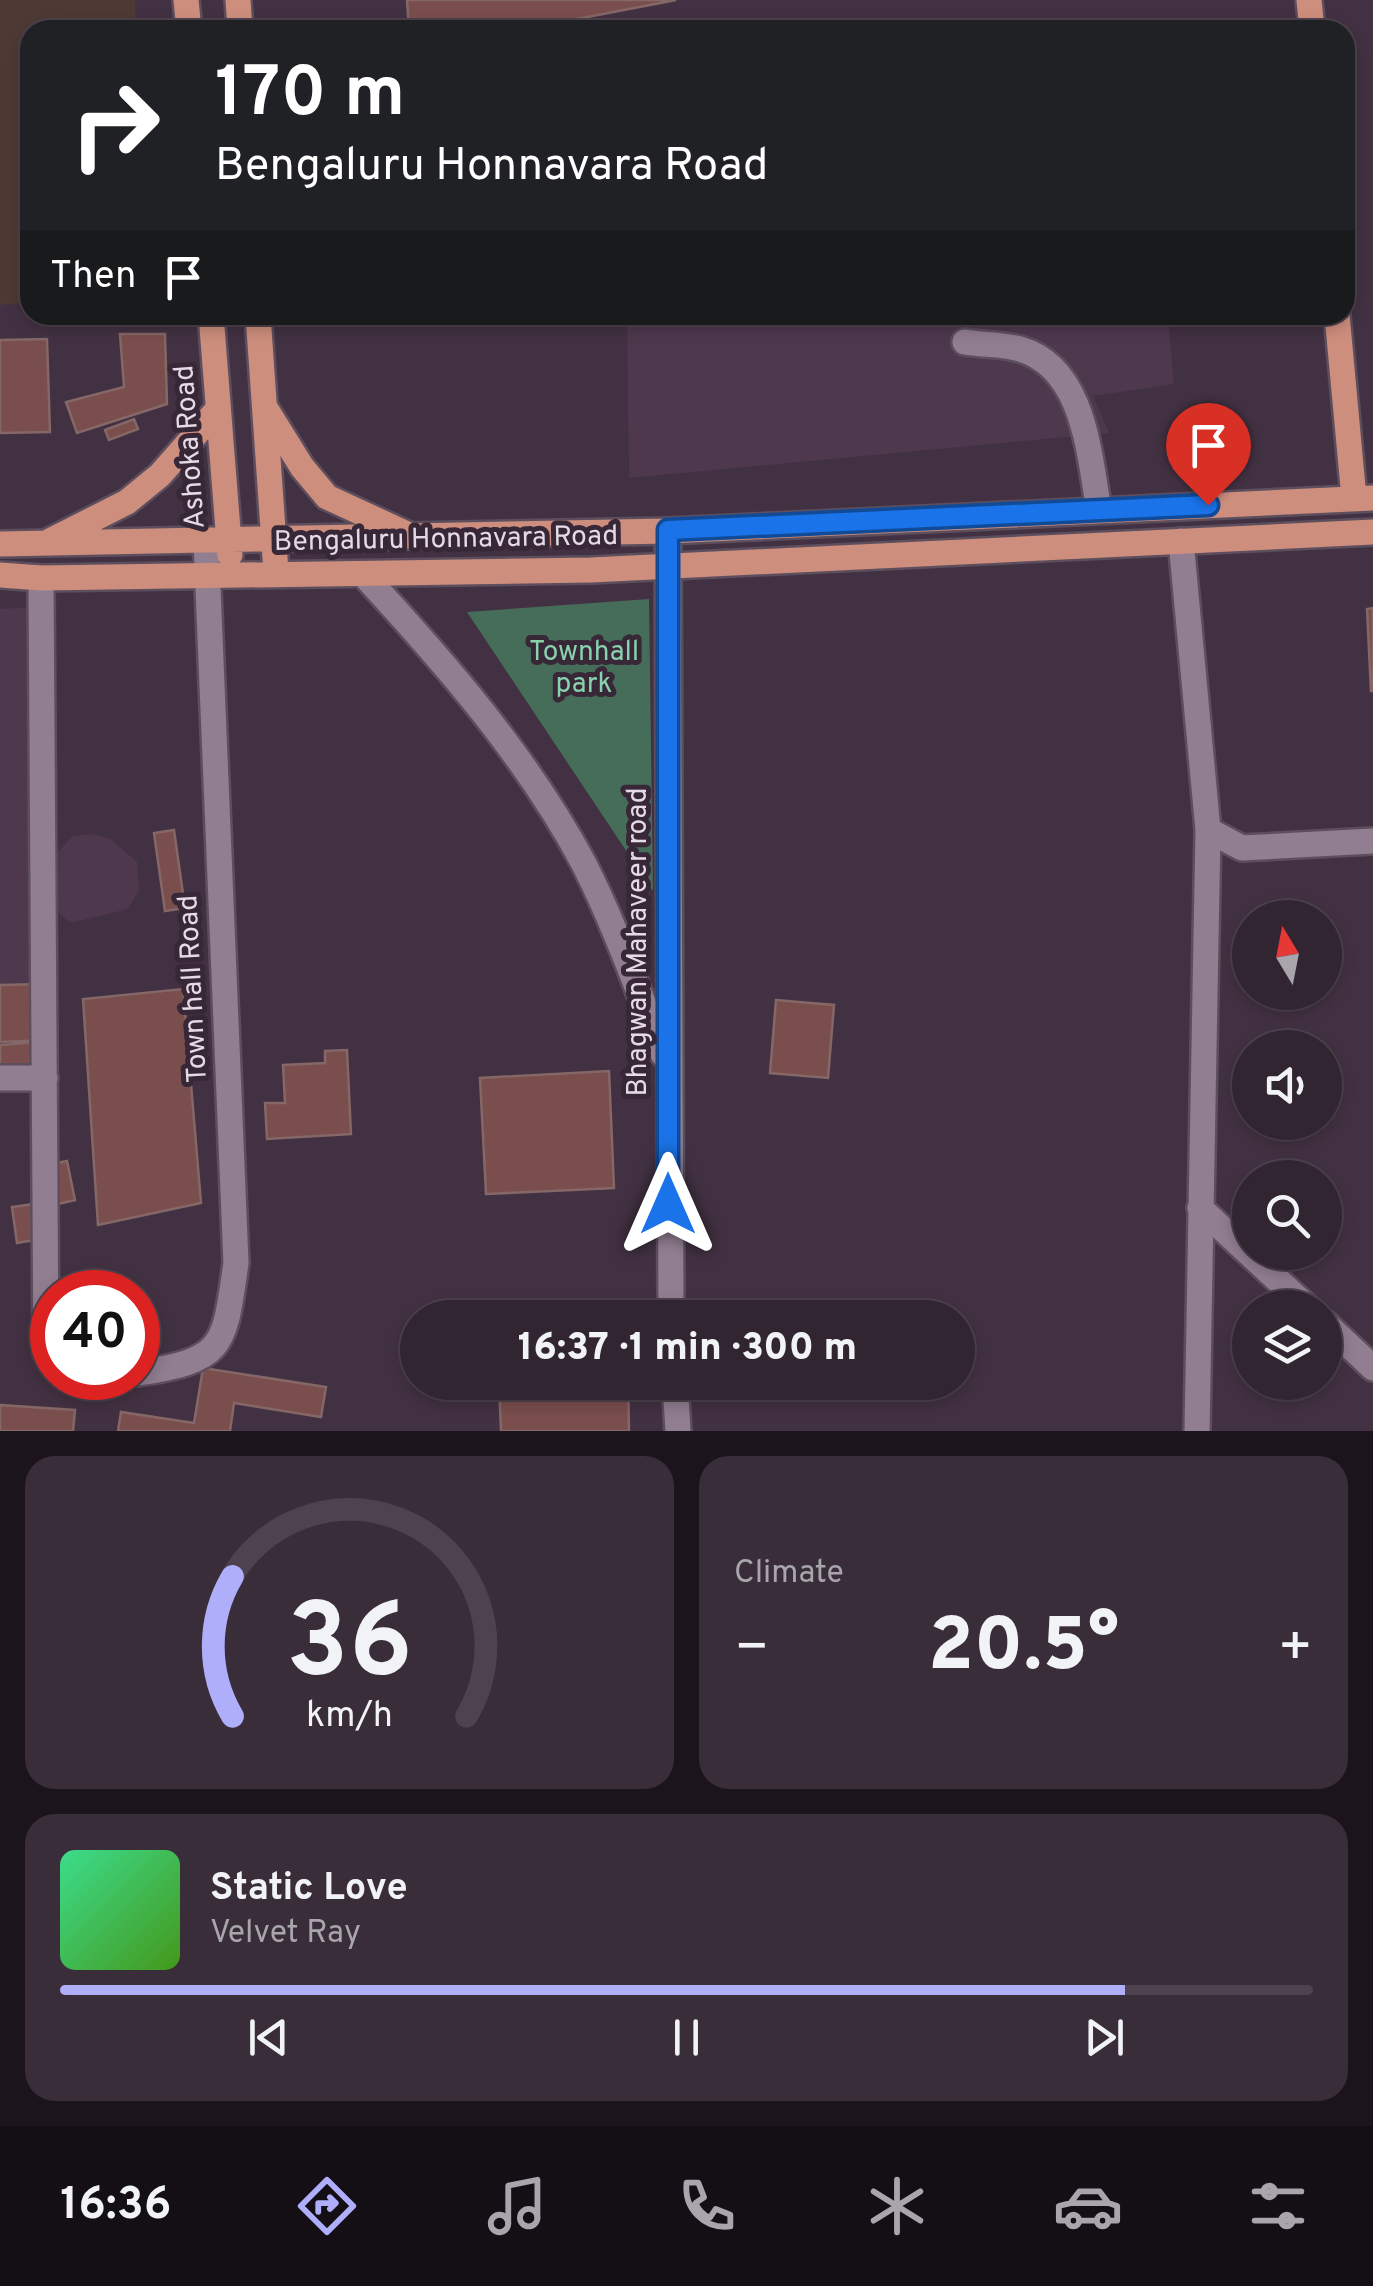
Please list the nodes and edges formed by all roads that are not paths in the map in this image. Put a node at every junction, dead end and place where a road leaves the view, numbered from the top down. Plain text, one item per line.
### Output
1 (212, 325) edge
2 (259, 325) edge
3 (1338, 325) edge
4 (965, 342) dead end
5 (263, 405) junction
6 (218, 409) junction
7 (1363, 498) edge
8 (1100, 510) junction
9 (668, 530) junction
10 (1373, 532) edge
11 (274, 536) junction
12 (415, 538) junction
13 (217, 539) junction
14 (1181, 541) junction
15 (0, 544) edge
16 (41, 545) junction
17 (669, 566) junction
18 (276, 572) junction
19 (363, 574) junction
20 (0, 575) edge
21 (220, 575) junction
22 (41, 578) junction
23 (1208, 830) junction
24 (1373, 841) edge
25 (668, 1068) junction
26 (0, 1078) edge
27 (45, 1078) junction
28 (1200, 1208) junction
29 (46, 1270) edge
30 (1289, 1290) edge
31 (670, 1300) edge
32 (1342, 1340) edge
33 (1373, 1368) edge
34 (160, 1370) edge
35 (676, 1400) edge
36 (678, 1431) edge
37 (1197, 1431) edge

1 - 6 main road, Ashoka Road
2 - 5 main road
3 - 7 main road
4 - 8 street
5 - 11 main road
5 - 12 main road
6 - 13 main road, Ashoka Road
6 - 16 main road
7 - 8 main road, Bengaluru Honnavara Road
8 - 9 main road, Bengaluru Honnavara Road
9 - 12 main road, Bengaluru Honnavara Road
9 - 17 street, Bhagwan Mahaveer road
10 - 14 main road, Bengaluru Honnavara Road
11 - 12 main road, Bengaluru Honnavara Road
11 - 13 main road, Bengaluru Honnavara Road
11 - 18 main road
13 - 16 main road, Bengaluru Honnavara Road
13 - 21 main road, Ashoka Road
14 - 17 main road, Bengaluru Honnavara Road
14 - 23 street
15 - 16 main road, Bengaluru Honnavara Road
17 - 19 main road, Bengaluru Honnavara Road
17 - 25 street, Bhagwan Mahaveer road
18 - 19 main road, Bengaluru Honnavara Road
18 - 21 main road, Bengaluru Honnavara Road
19 - 25 street
20 - 22 main road, Bengaluru Honnavara Road
21 - 22 main road, Bengaluru Honnavara Road
21 - 34 street, Town hall Road
22 - 27 street
23 - 24 street
23 - 28 street
25 - 31 street, Bhagwan Mahaveer road
26 - 27 street
27 - 29 street
28 - 30 street
28 - 37 street
32 - 33 street
35 - 36 street

